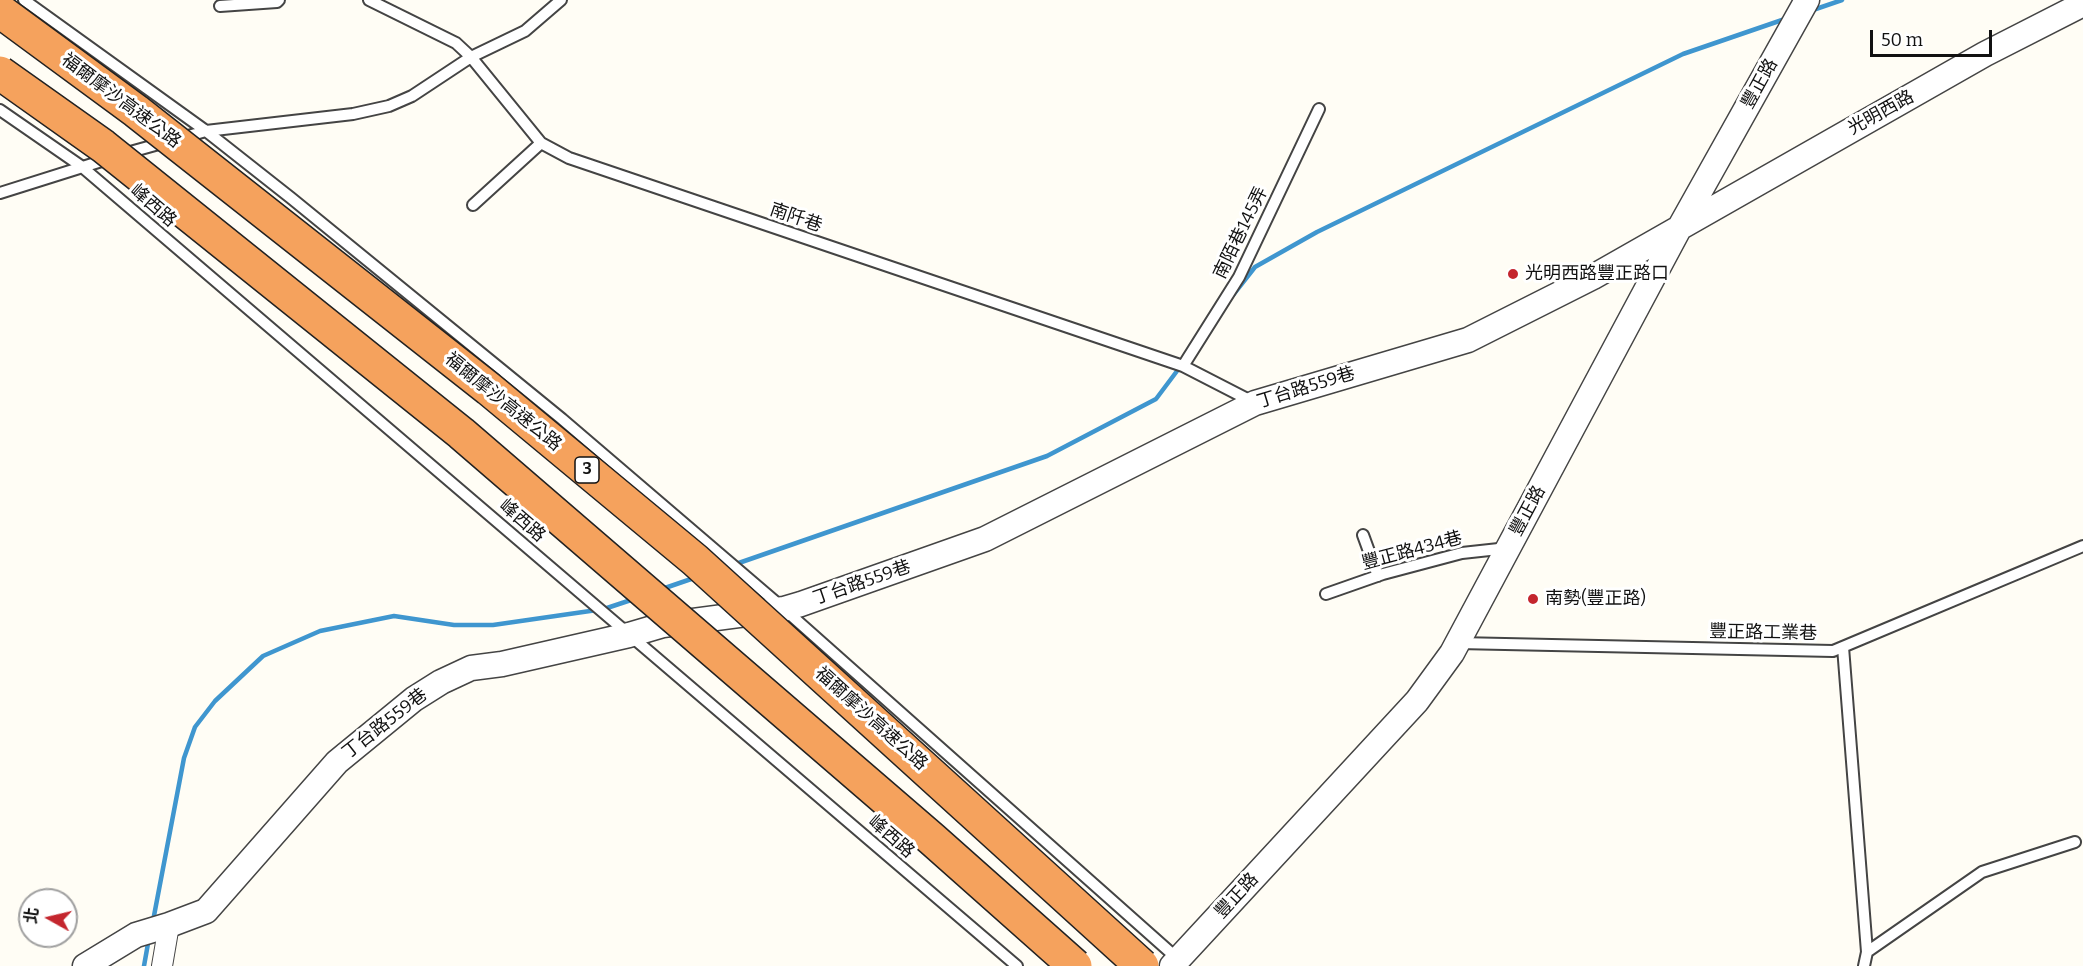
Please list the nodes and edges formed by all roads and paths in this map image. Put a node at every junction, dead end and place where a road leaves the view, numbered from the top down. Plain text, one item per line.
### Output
1 (24, 0) edge
2 (279, 0) edge
3 (369, 0) edge
4 (561, 0) edge
5 (1806, 1) edge
6 (2083, 4) edge
7 (220, 6) dead end
8 (0, 11) edge
9 (471, 57) junction
10 (0, 73) edge
11 (0, 110) edge
12 (1319, 110) dead end
13 (206, 131) junction
14 (541, 143) junction
15 (81, 166) junction
16 (0, 193) edge
17 (473, 205) dead end
18 (1681, 225) junction
19 (1183, 366) junction
20 (1255, 403) junction
21 (1363, 535) dead end
22 (2083, 546) edge
23 (1508, 548) junction
24 (1378, 576) junction
25 (1326, 594) dead end
26 (784, 609) junction
27 (629, 635) junction
28 (1457, 644) junction
29 (1843, 647) junction
30 (2075, 842) dead end
31 (157, 929) junction
32 (1867, 952) junction
33 (1178, 964) edge
34 (85, 966) edge
35 (162, 966) edge
36 (1017, 966) edge
37 (1075, 966) edge
38 (1142, 966) edge
39 (1864, 966) edge

1 - 13 lane
2 - 7 lane
3 - 9 lane, 南阡巷
4 - 9 lane
5 - 18 street, 豐正路
6 - 18 street, 光明西路
8 - 38 highway, 福爾摩沙高速公路 / 3, bridge
9 - 13 lane
9 - 14 lane, 南阡巷
10 - 37 highway, bridge
11 - 15 lane, 峰西路
12 - 19 lane, 南陌巷145弄
13 - 15 lane
13 - 26 lane
14 - 17 lane
14 - 19 lane, 南阡巷
15 - 16 lane
15 - 27 lane, 峰西路
18 - 20 street, 丁台路559巷
18 - 23 street, 豐正路
19 - 20 lane, 南阡巷
20 - 26 street, 丁台路559巷
21 - 24 lane
22 - 29 lane, 豐正路工業巷
23 - 24 lane, 豐正路434巷
23 - 28 street, 豐正路
24 - 25 lane, 豐正路434巷
26 - 27 street, 丁台路559巷
26 - 33 lane
27 - 31 street, 丁台路559巷
27 - 36 lane, 峰西路
28 - 29 lane, 豐正路工業巷
28 - 33 street, 豐正路
29 - 32 lane
30 - 32 lane
31 - 34 street, 丁台路559巷
31 - 35 street
32 - 39 lane

